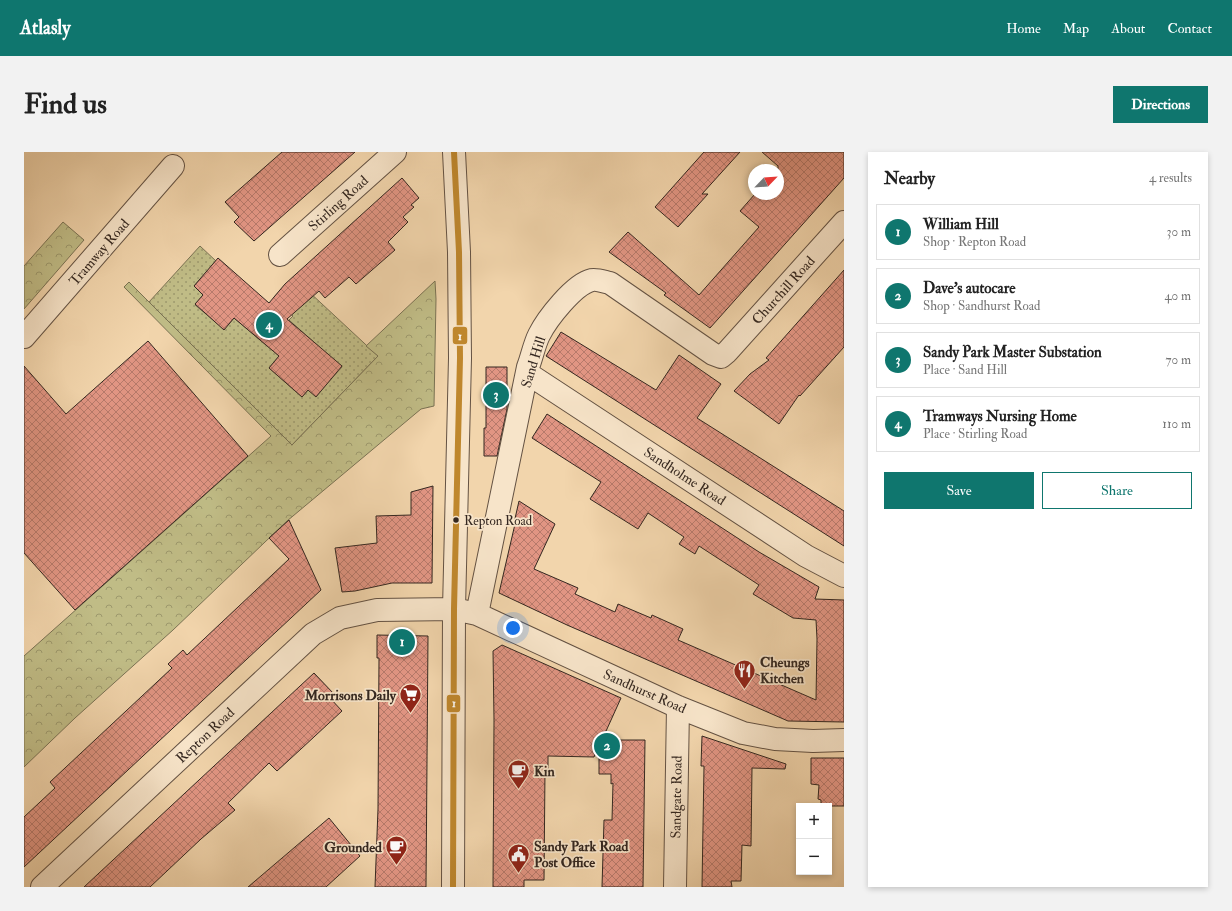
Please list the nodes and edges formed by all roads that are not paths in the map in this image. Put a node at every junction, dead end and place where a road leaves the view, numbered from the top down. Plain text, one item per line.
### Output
1 (395, 152) edge
2 (454, 152) edge
3 (173, 166) dead end
4 (844, 222) edge
5 (280, 255) dead end
6 (24, 337) edge
7 (721, 357) joint
8 (527, 373) junction
9 (844, 576) edge
10 (454, 609) junction
11 (477, 614) junction
12 (678, 707) junction
13 (844, 740) edge
14 (42, 887) edge
15 (453, 887) edge
16 (675, 887) edge

1 - 5 street, Stirling Road
2 - 10 street
3 - 6 street, Tramway Road
4 - 7 street, Churchill Road
7 - 8 street, Sand Hill
8 - 9 street, Sandholme Road
8 - 11 street, Sand Hill
10 - 11 street, Sandhurst Road
10 - 14 street, Repton Road
10 - 15 street
11 - 12 street, Sandhurst Road
12 - 13 street, Sandhurst Road
12 - 16 street, Sandgate Road

